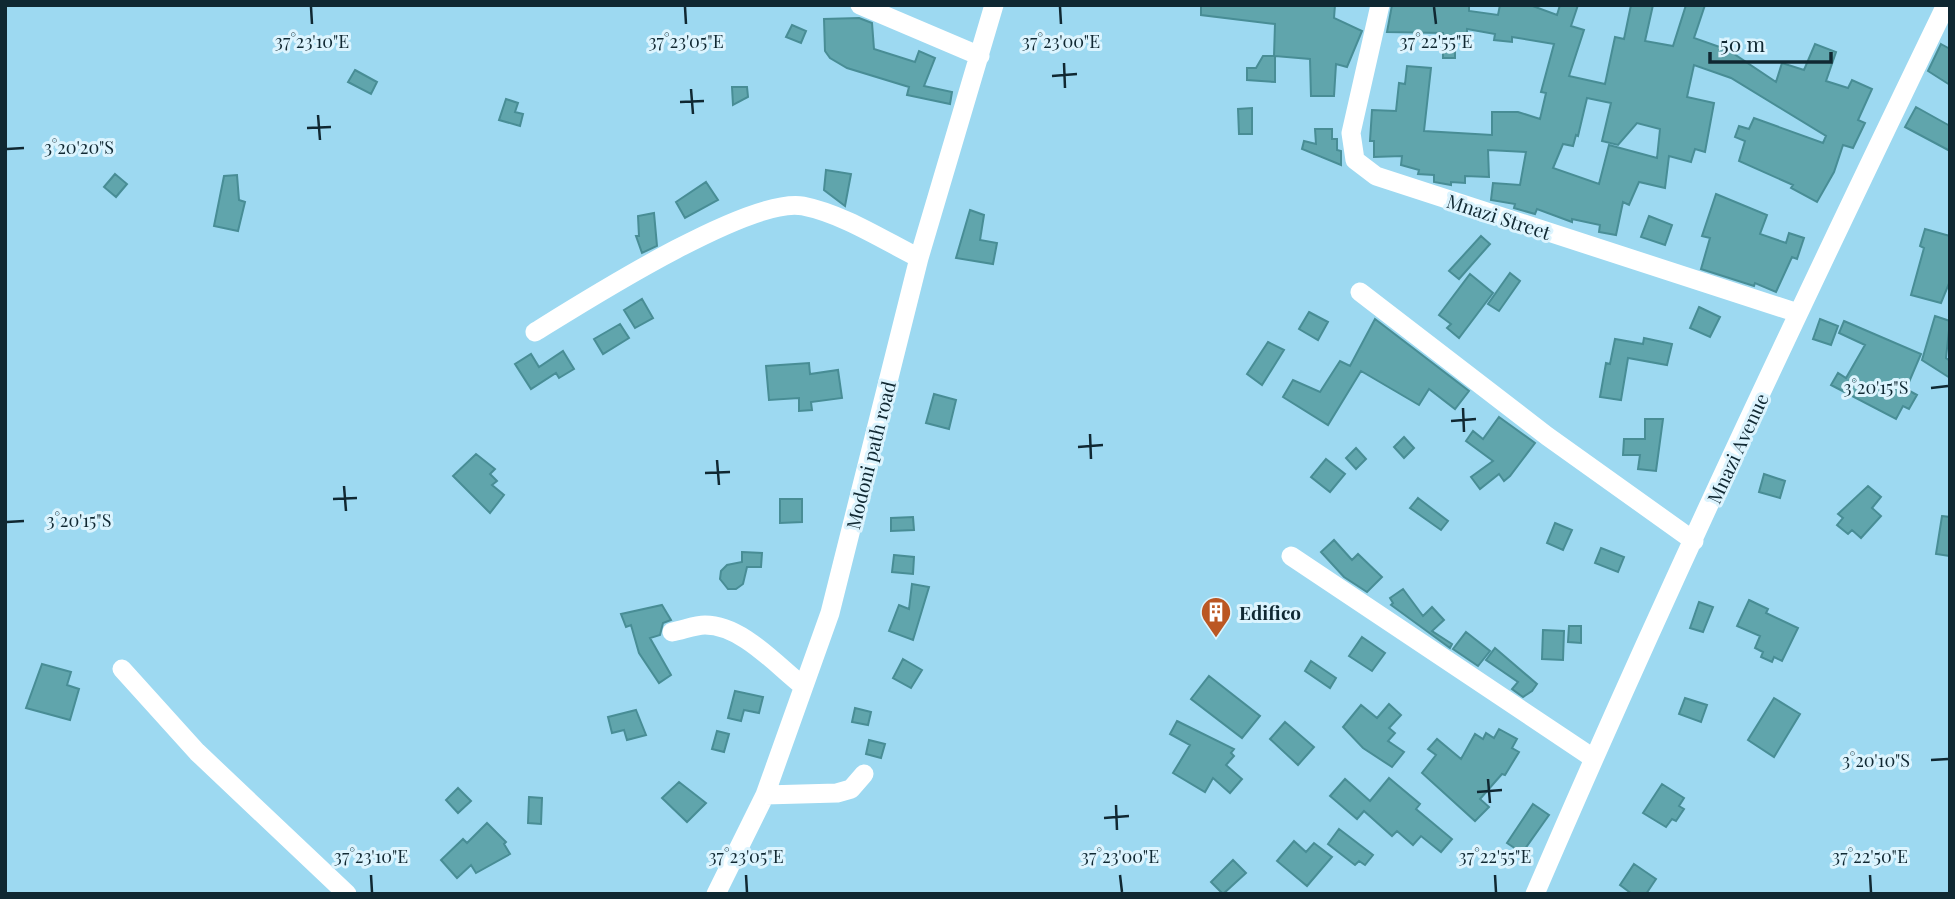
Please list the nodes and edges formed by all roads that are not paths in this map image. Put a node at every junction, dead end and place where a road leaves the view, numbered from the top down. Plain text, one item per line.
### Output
1 (860, 5) edge
2 (994, 5) edge
3 (1380, 5) edge
4 (1946, 5) edge
5 (980, 56) junction
6 (919, 258) junction
7 (1360, 292) dead end
8 (1798, 313) junction
9 (535, 332) dead end
10 (1694, 541) junction
11 (1292, 556) dead end
12 (672, 632) dead end
13 (122, 669) dead end
14 (803, 686) junction
15 (1593, 758) junction
16 (864, 774) dead end
17 (765, 795) junction
18 (347, 894) edge
19 (716, 894) edge
20 (1535, 894) edge

1 - 5 street
2 - 5 street, Modoni path road
3 - 8 street, Mnazi Street
4 - 8 street, Mnazi Avenue
5 - 6 street, Modoni path road
6 - 9 street
6 - 14 street, Modoni path road
7 - 10 street
8 - 10 street, Mnazi Avenue
10 - 15 street, Mnazi Avenue
11 - 15 street
12 - 14 street
13 - 18 street
14 - 17 street, Modoni path road
15 - 20 street, Mnazi Avenue
16 - 17 street
17 - 19 street, Modoni path road

